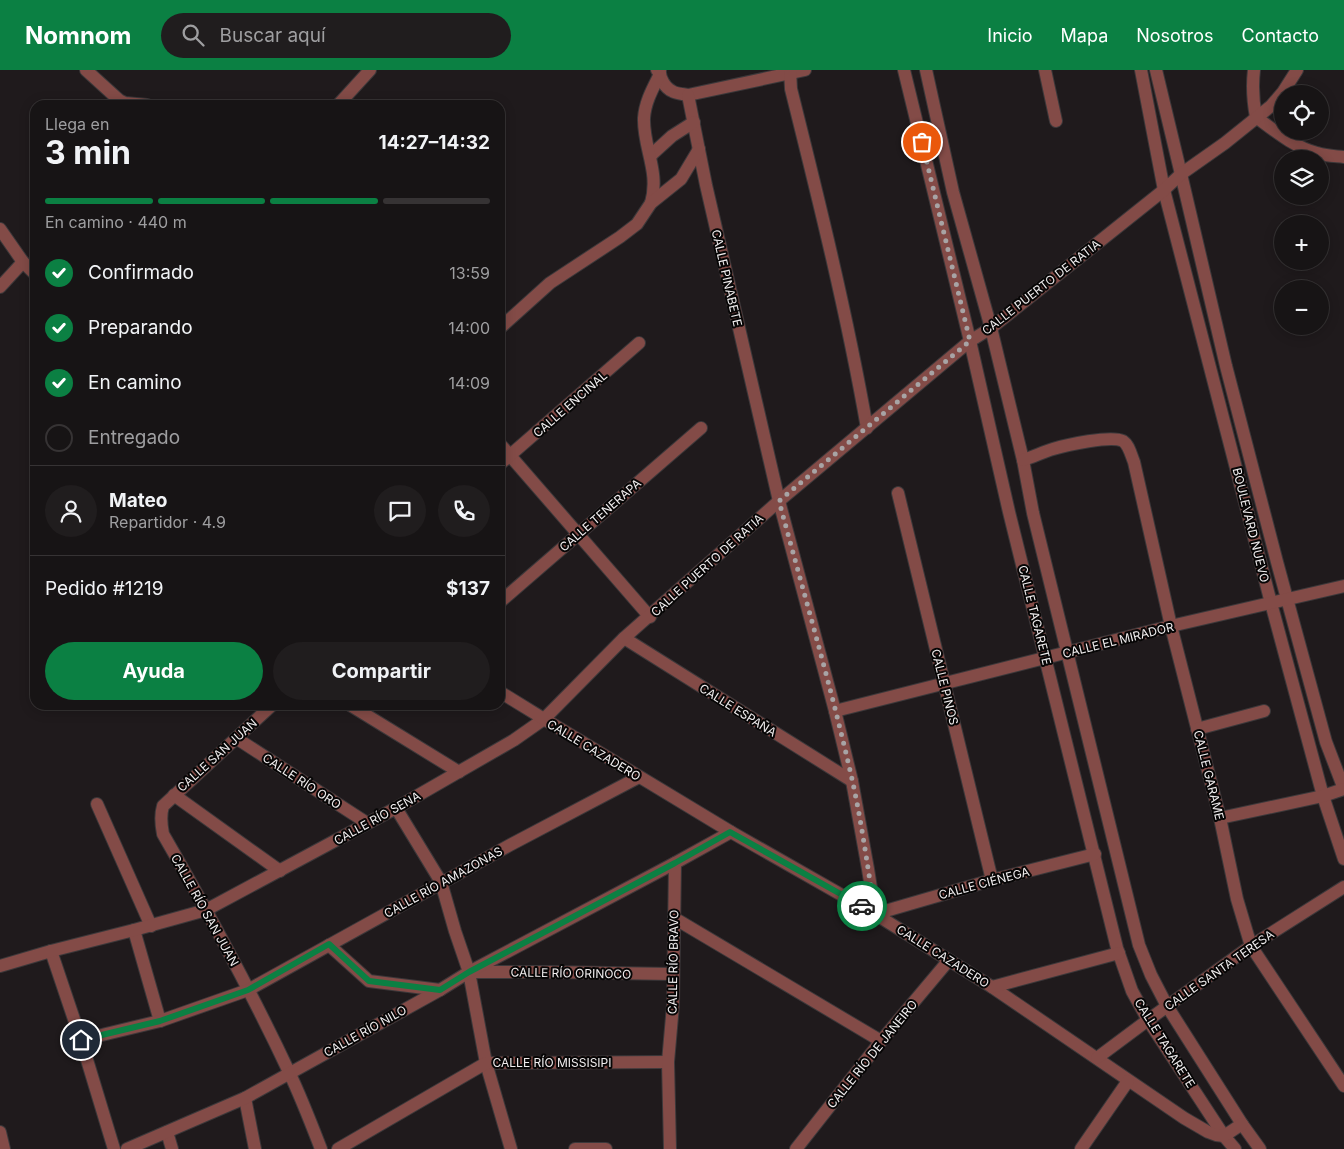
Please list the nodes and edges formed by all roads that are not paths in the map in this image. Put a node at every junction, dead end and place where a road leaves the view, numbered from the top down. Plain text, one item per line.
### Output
1 (86, 70) edge
2 (370, 70) edge
3 (805, 70) edge
4 (904, 70) edge
5 (926, 70) edge
6 (1045, 70) edge
7 (1141, 70) edge
8 (1156, 70) edge
9 (1254, 70) edge
10 (1297, 70) edge
11 (659, 71) edge
12 (790, 72) edge
13 (688, 95) junction
14 (120, 100) edge
15 (343, 100) edge
16 (1256, 117) junction
17 (1056, 121) dead end
18 (694, 122) junction
19 (699, 149) junction
20 (650, 156) junction
21 (1344, 157) edge
22 (1181, 174) junction
23 (1164, 190) junction
24 (953, 192) junction
25 (935, 195) junction
26 (651, 203) junction
27 (0, 229) edge
28 (24, 262) junction
29 (30, 269) edge
30 (0, 287) edge
31 (505, 324) edge
32 (991, 328) junction
33 (970, 341) junction
34 (640, 343) dead end
35 (701, 428) dead end
36 (867, 428) junction
37 (505, 460) edge
38 (1023, 460) junction
39 (898, 493) dead end
40 (779, 501) junction
41 (578, 534) junction
42 (1344, 586) edge
43 (505, 598) edge
44 (1287, 599) junction
45 (1271, 603) junction
46 (650, 617) junction
47 (1171, 626) junction
48 (624, 638) junction
49 (1068, 652) junction
50 (1046, 658) junction
51 (945, 684) junction
52 (505, 695) edge
53 (267, 710) edge
54 (358, 710) edge
55 (835, 711) junction
56 (1264, 711) dead end
57 (544, 719) junction
58 (1197, 729) junction
59 (236, 738) junction
60 (459, 772) junction
61 (639, 777) junction
62 (852, 781) junction
63 (1344, 789) edge
64 (174, 795) junction
65 (1323, 796) junction
66 (96, 804) dead end
67 (163, 806) joint
68 (396, 808) junction
69 (1220, 818) junction
70 (367, 823) junction
71 (730, 832) junction
72 (1095, 854) junction
73 (1344, 859) edge
74 (675, 863) junction
75 (280, 871) junction
76 (992, 880) junction
77 (440, 882) junction
78 (1344, 887) edge
79 (206, 910) junction
80 (875, 914) junction
81 (674, 918) junction
82 (151, 926) junction
83 (134, 930) junction
84 (329, 944) junction
85 (1251, 946) junction
86 (51, 951) junction
87 (1119, 953) junction
88 (949, 960) junction
89 (0, 966) edge
90 (469, 972) junction
91 (673, 974) junction
92 (992, 987) junction
93 (248, 990) junction
94 (440, 990) junction
95 (1168, 1006) junction
96 (1148, 1020) junction
97 (160, 1021) junction
98 (81, 1040) junction
99 (881, 1041) junction
100 (1097, 1058) junction
101 (668, 1062) junction
102 (486, 1063) junction
103 (289, 1073) junction
104 (1128, 1080) junction
105 (1344, 1086) edge
106 (245, 1098) junction
107 (1242, 1124) junction
108 (0, 1132) edge
109 (168, 1132) junction
110 (1224, 1136) junction
111 (4, 1149) edge
112 (114, 1149) edge
113 (127, 1149) edge
114 (165, 1149) edge
115 (172, 1149) edge
116 (255, 1149) edge
117 (321, 1149) edge
118 (338, 1149) edge
119 (511, 1149) edge
120 (575, 1149) edge
121 (606, 1149) edge
122 (670, 1149) edge
123 (796, 1149) edge
124 (1081, 1149) edge
125 (1235, 1149) edge
126 (1260, 1149) edge

1 - 14 street
2 - 15 street
3 - 12 street
4 - 25 street, CALLE TAGARETE
5 - 24 street, CALLE TAGARETE
6 - 17 street
7 - 23 street, BOULEVARD NUEVO
8 - 22 street, BOULEVARD NUEVO
9 - 16 street
10 - 16 street, CALLE PUERTO DE RATIA
11 - 13 street
11 - 20 street
12 - 13 street
12 - 36 street
13 - 18 street, CALLE PINABETE
16 - 21 street
16 - 22 street, CALLE PUERTO DE RATIA
18 - 19 street, CALLE PINABETE
18 - 20 street
19 - 26 street
19 - 40 street, CALLE PINABETE
20 - 26 street
22 - 23 street, CALLE PUERTO DE RATIA
22 - 44 street, BOULEVARD NUEVO
23 - 32 street, CALLE PUERTO DE RATIA
23 - 45 street, BOULEVARD NUEVO
24 - 25 street
24 - 32 street, CALLE TAGARETE
25 - 33 street, CALLE TAGARETE
26 - 31 street
27 - 28 street
28 - 29 street
28 - 30 street
32 - 33 street, CALLE PUERTO DE RATIA
32 - 38 street, CALLE TAGARETE
33 - 36 street, CALLE PUERTO DE RATIA
33 - 50 street, CALLE TAGARETE
34 - 37 street, CALLE ENCINAL
35 - 41 street, CALLE TENERAPA
36 - 40 street, CALLE PUERTO DE RATIA
37 - 41 street
38 - 47 street, CALLE GARAME
38 - 49 street, CALLE TAGARETE
39 - 51 street, CALLE PINOS
40 - 46 street, CALLE PUERTO DE RATIA
40 - 55 street, CALLE PINABETE
41 - 43 street, CALLE TENERAPA
41 - 46 street
42 - 44 street, CALLE EL MIRADOR
44 - 45 street, CALLE EL MIRADOR
44 - 63 street, BOULEVARD NUEVO
45 - 47 street, CALLE EL MIRADOR
45 - 65 street, BOULEVARD NUEVO
46 - 48 street, CALLE PUERTO DE RATIA
47 - 49 street, CALLE EL MIRADOR
47 - 58 street, CALLE GARAME
48 - 57 street, CALLE PUERTO DE RATIA
48 - 62 street, CALLE ESPAÑA
49 - 50 street, CALLE EL MIRADOR
49 - 95 street, CALLE TAGARETE
50 - 51 street, CALLE EL MIRADOR
50 - 72 street, CALLE TAGARETE
51 - 55 street, CALLE EL MIRADOR
51 - 76 street, CALLE PINOS
52 - 57 street, CALLE CAZADERO
53 - 59 street, CALLE SAN JUAN
54 - 60 street
55 - 62 street, CALLE PINABETE
56 - 58 street
57 - 60 street, CALLE RÍO SENA
57 - 61 street, CALLE CAZADERO
58 - 69 street, CALLE GARAME
59 - 64 street, CALLE SAN JUAN
59 - 70 street, CALLE RÍO ORO
60 - 68 street, CALLE RÍO SENA
61 - 71 street, CALLE CAZADERO
61 - 77 street, CALLE RÍO AMAZONAS
62 - 80 street, CALLE PINABETE
63 - 65 street
64 - 67 street, CALLE SAN JUAN
64 - 75 street
65 - 69 street
65 - 73 street, BOULEVARD NUEVO
66 - 82 street
67 - 79 street, CALLE RÍO SAN JUAN
68 - 70 street, CALLE RÍO SENA
68 - 77 street
69 - 85 street, CALLE GARAME
70 - 75 street, CALLE RÍO SENA
71 - 74 street, CALLE RÍO NILO
71 - 80 street, CALLE CAZADERO
72 - 76 street, CALLE CIÉNEGA
72 - 87 street, CALLE TAGARETE
74 - 81 street, CALLE RÍO BRAVO
74 - 90 street, CALLE RÍO NILO
75 - 79 street, CALLE RÍO SENA
76 - 80 street, CALLE CIÉNEGA
77 - 84 street, CALLE RÍO AMAZONAS
77 - 90 street
78 - 85 street, CALLE SANTA TERESA
79 - 82 street, CALLE RÍO SENA
79 - 93 street, CALLE RÍO SAN JUAN
80 - 88 street, CALLE CAZADERO
81 - 91 street, CALLE RÍO BRAVO
81 - 99 street
82 - 83 street, CALLE RÍO SENA
83 - 86 street, CALLE RÍO SENA
83 - 97 street
84 - 93 street, CALLE RÍO AMAZONAS
84 - 94 street
85 - 95 street, CALLE SANTA TERESA
85 - 105 street, CALLE GARAME
86 - 89 street, CALLE RÍO SENA
86 - 98 street
87 - 92 street
87 - 96 street, CALLE TAGARETE
88 - 92 street, CALLE CAZADERO
88 - 99 street, CALLE RÍO DE JANEIRO
90 - 91 street, CALLE RÍO ORINOCO
90 - 94 street, CALLE RÍO NILO
90 - 102 street
91 - 101 street, CALLE RÍO BRAVO
92 - 100 street, CALLE CAZADERO
93 - 97 street, CALLE RÍO AMAZONAS
93 - 103 street, CALLE RÍO SAN JUAN
94 - 103 street, CALLE RÍO NILO
95 - 96 street, CALLE SANTA TERESA
95 - 107 street, CALLE TAGARETE
96 - 100 street, CALLE SANTA TERESA
96 - 110 street, CALLE TAGARETE
97 - 98 street, CALLE RÍO AMAZONAS
98 - 112 street
99 - 123 street, CALLE RÍO DE JANEIRO
100 - 104 street, CALLE CAZADERO
101 - 102 street, CALLE RÍO MISSISIPI
101 - 122 street, CALLE RÍO BRAVO
102 - 118 street, CALLE RÍO MISSISIPI
102 - 119 street
103 - 106 street, CALLE RÍO NILO
103 - 117 street, CALLE RÍO SAN JUAN
104 - 110 street, CALLE CAZADERO
104 - 124 street
106 - 109 street, CALLE RÍO NILO
106 - 116 street
107 - 110 street
107 - 126 street
108 - 111 street
109 - 113 street, CALLE RÍO NILO
109 - 114 street
109 - 115 street
110 - 125 street
120 - 121 street

